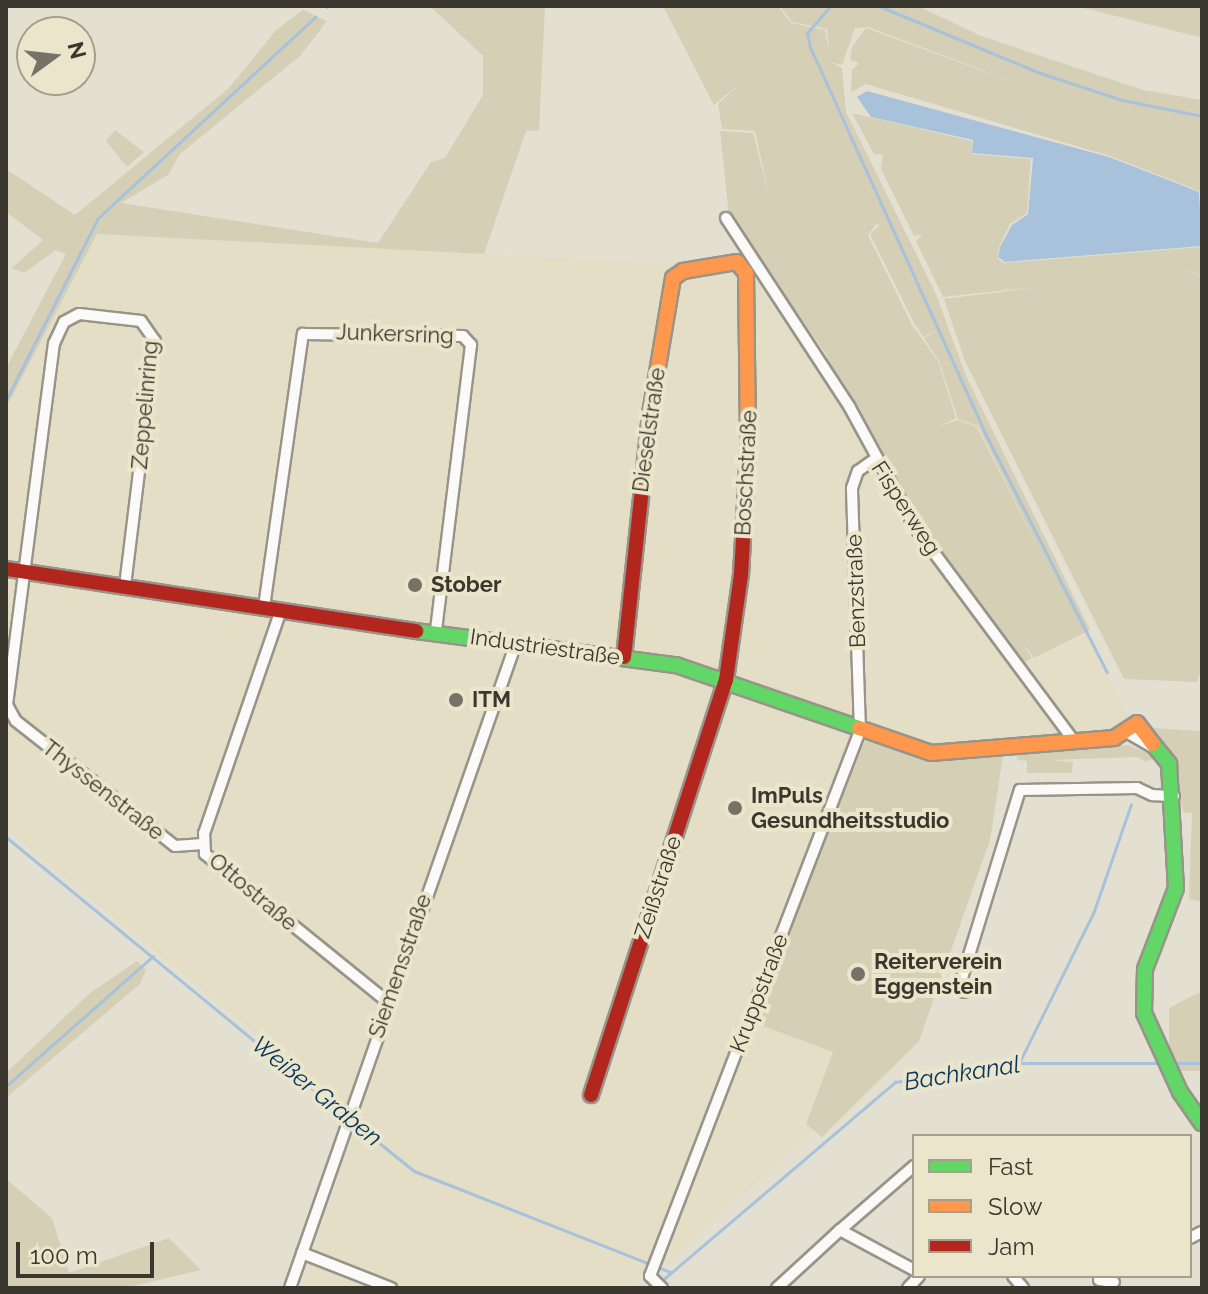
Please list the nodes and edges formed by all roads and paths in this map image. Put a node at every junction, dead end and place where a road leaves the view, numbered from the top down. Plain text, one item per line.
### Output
1 (726, 218) dead end
2 (743, 266) joint
3 (874, 460) junction
4 (6, 569) edge
5 (24, 571) junction
6 (125, 586) junction
7 (264, 607) junction
8 (281, 610) junction
9 (436, 632) junction
10 (515, 646) junction
11 (624, 657) junction
12 (726, 680) junction
13 (860, 731) junction
14 (1074, 741) junction
15 (1174, 796) junction
16 (203, 844) junction
17 (964, 992) dead end
18 (388, 1002) junction
19 (591, 1095) dead end
20 (1202, 1123) edge
21 (912, 1168) edge
22 (840, 1230) junction
23 (302, 1253) junction
24 (912, 1269) edge
25 (656, 1271) edge
26 (1100, 1281) edge
27 (1115, 1282) edge
28 (290, 1288) edge
29 (391, 1288) edge
30 (777, 1288) edge

1 - 3 street, Fisperweg
2 - 11 street, Dieselstraße
2 - 12 street, Boschstraße
3 - 13 street, Benzstraße
3 - 14 street, Fisperweg
4 - 5 street, Industriestraße
5 - 6 street, Industriestraße
5 - 6 street, Zeppelinring
5 - 16 street, Thyssenstraße
6 - 7 street, Industriestraße
7 - 8 street, Industriestraße
7 - 9 street, Junkersring
8 - 9 street, Industriestraße
8 - 16 street, Ottostraße
9 - 10 street, Industriestraße
10 - 11 street, Industriestraße
10 - 18 street, Siemensstraße
11 - 12 street, Industriestraße
12 - 13 street, Industriestraße
12 - 19 street, Zeißstraße
13 - 14 street, Industriestraße
13 - 25 street, Kruppstraße
14 - 15 street
15 - 17 street
15 - 20 street
16 - 18 street, Ottostraße
18 - 23 street, Siemensstraße
21 - 22 street
22 - 24 street
22 - 30 street
23 - 28 street, Siemensstraße
23 - 29 street
26 - 27 street

